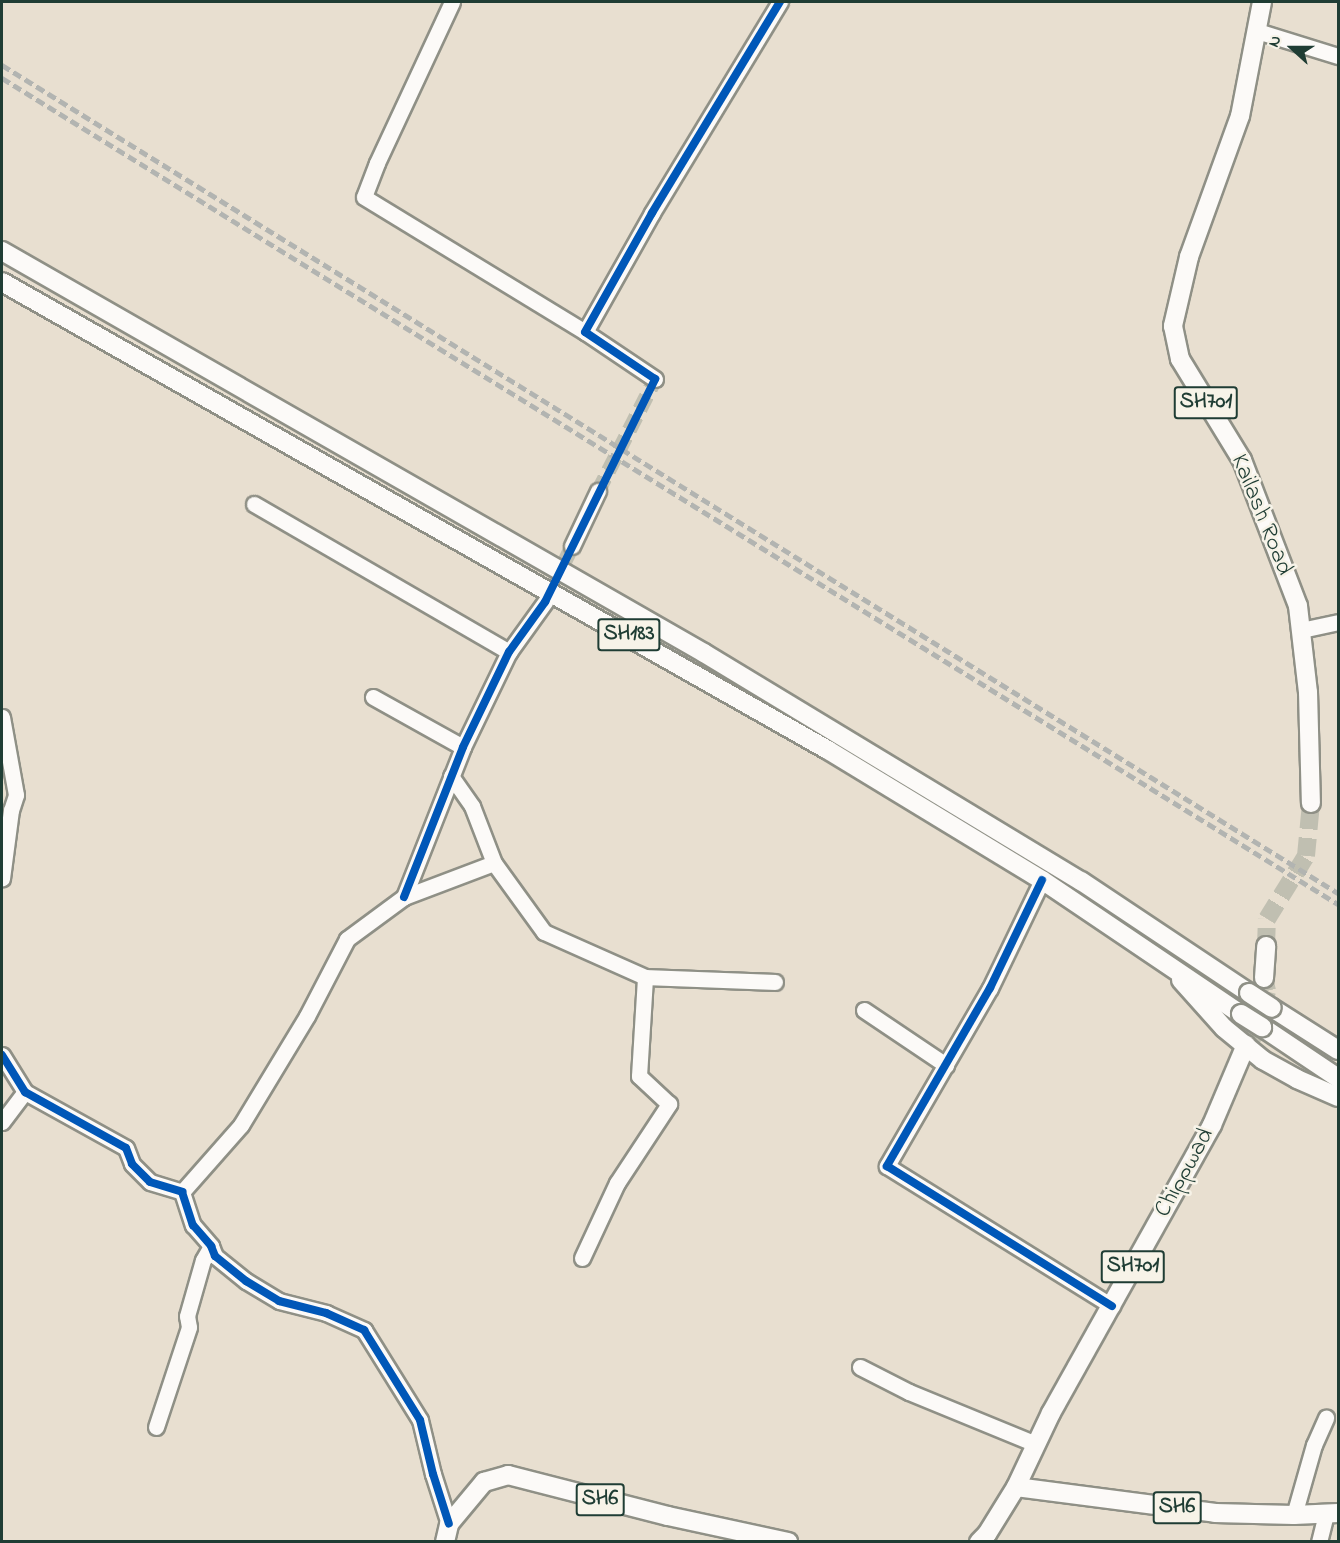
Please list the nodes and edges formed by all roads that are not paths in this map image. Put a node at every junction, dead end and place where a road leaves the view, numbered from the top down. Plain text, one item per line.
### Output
1 (452, 2) edge
2 (780, 2) edge
3 (1262, 2) edge
4 (1257, 31) junction
5 (1338, 56) edge
6 (2, 251) edge
7 (2, 282) edge
8 (585, 332) junction
9 (656, 379) dead end
10 (598, 491) tunnel mouth
11 (254, 504) dead end
12 (572, 546) tunnel mouth
13 (545, 602) tunnel mouth
14 (1338, 622) edge
15 (1301, 630) junction
16 (509, 652) junction
17 (373, 697) dead end
18 (2, 717) edge
19 (463, 747) junction
20 (452, 776) junction
21 (1311, 802) tunnel mouth
22 (494, 863) junction
23 (2, 878) edge
24 (1042, 880) junction
25 (404, 897) junction
26 (1177, 946) junction
27 (1266, 946) tunnel mouth
28 (1166, 963) junction
29 (645, 977) junction
30 (1264, 978) tunnel mouth
31 (775, 982) dead end
32 (864, 1010) dead end
33 (1246, 1046) junction
34 (1338, 1050) edge
35 (2, 1055) edge
36 (946, 1065) junction
37 (1338, 1078) edge
38 (25, 1092) junction
39 (1338, 1097) edge
40 (2, 1122) edge
41 (182, 1192) junction
42 (211, 1246) junction
43 (582, 1258) dead end
44 (1112, 1306) junction
45 (860, 1367) dead end
46 (1326, 1419) dead end
47 (156, 1427) dead end
48 (1036, 1444) junction
49 (1016, 1487) junction
50 (1332, 1513) edge
51 (1294, 1515) junction
52 (447, 1533) edge
53 (788, 1542) edge
54 (979, 1542) edge
55 (1319, 1542) edge

1 - 8 street
2 - 8 street
3 - 4 main road, Kailash Road / SH701
4 - 5 street
4 - 15 main road, Kailash Road / SH701
6 - 26 main road
7 - 24 main road, SH183
8 - 9 street
10 - 12 street
11 - 16 street
13 - 16 street
14 - 15 street
15 - 21 main road, Kailash Road / SH701
16 - 19 street
17 - 19 street
18 - 23 street
19 - 20 street
20 - 22 street
20 - 25 street
22 - 25 street
22 - 29 street
24 - 28 main road, SH183
24 - 36 street
25 - 41 street
26 - 28 main road
26 - 34 main road, bridge
27 - 30 main road
28 - 33 main road
28 - 37 main road, SH183, bridge
29 - 31 street
29 - 43 street
32 - 36 street
33 - 39 main road
33 - 44 main road, Chippwad / SH701
35 - 38 street
36 - 44 street
38 - 40 street
38 - 41 street
41 - 42 street
42 - 47 street
42 - 52 street
44 - 48 main road, Chippwad / SH701
45 - 48 street
46 - 51 street
48 - 49 main road, Chippwad / SH701
49 - 51 main road, SH6
49 - 54 main road, Chippwad
50 - 51 main road, SH6
50 - 55 street
52 - 53 main road, SH6

